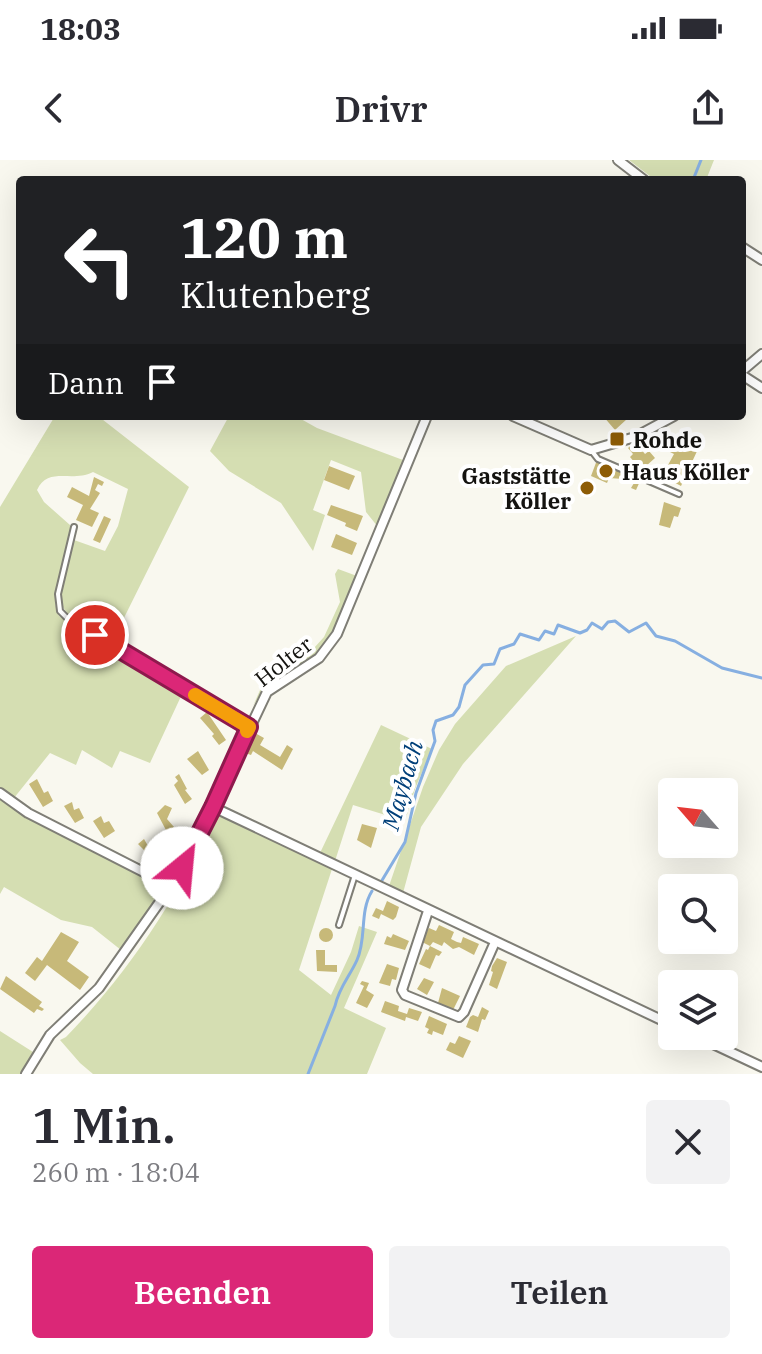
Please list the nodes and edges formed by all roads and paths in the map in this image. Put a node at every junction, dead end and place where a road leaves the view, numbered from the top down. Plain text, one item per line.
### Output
1 (618, 160) edge
2 (639, 176) edge
3 (762, 354) edge
4 (746, 369) edge
5 (425, 420) edge
6 (522, 420) edge
7 (667, 420) edge
8 (591, 450) junction
9 (679, 494) dead end
10 (74, 527) dead end
11 (249, 727) junction
12 (0, 793) edge
13 (213, 807) junction
14 (355, 875) junction
15 (171, 886) junction
16 (428, 911) junction
17 (339, 925) dead end
18 (495, 942) junction
19 (658, 1018) edge
20 (726, 1050) edge
21 (762, 1067) edge
22 (26, 1074) edge

1 - 2 street
3 - 4 street
5 - 11 street, Holter
6 - 8 street
7 - 8 street
8 - 9 lane
10 - 11 lane
11 - 13 street, Holter
12 - 15 street
13 - 14 street
13 - 15 street, Holter
14 - 16 street
14 - 17 lane
15 - 22 street, Holter
16 - 18 street
16 - 18 street
18 - 19 street
20 - 21 street

